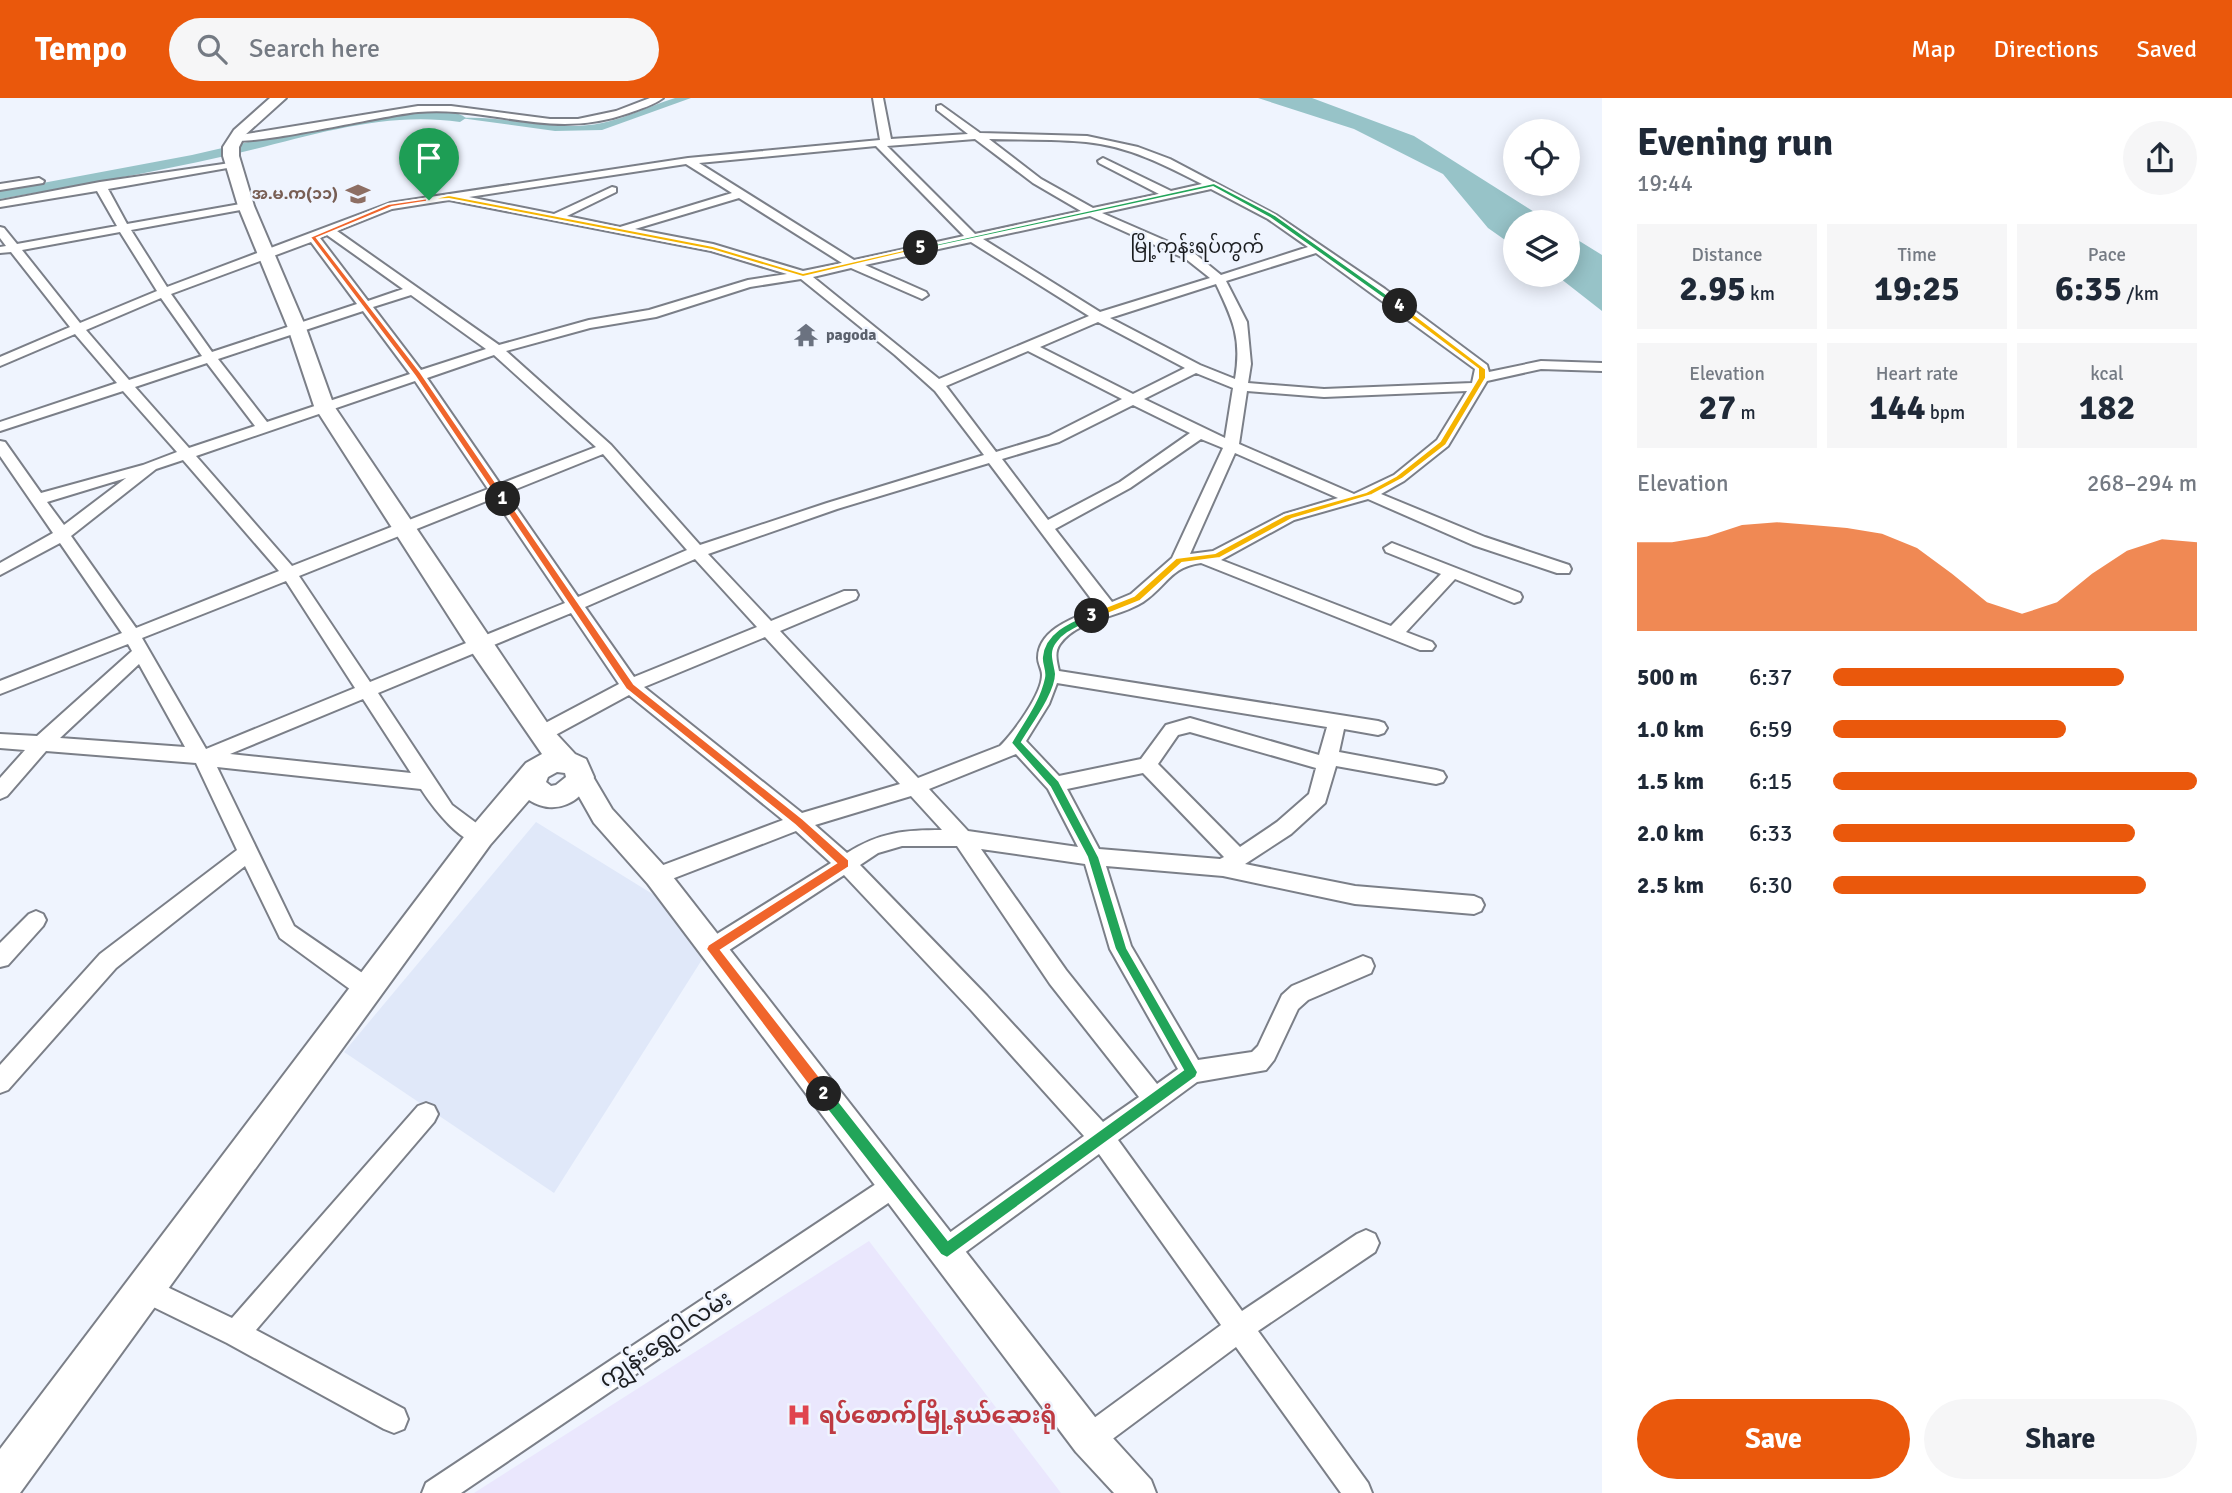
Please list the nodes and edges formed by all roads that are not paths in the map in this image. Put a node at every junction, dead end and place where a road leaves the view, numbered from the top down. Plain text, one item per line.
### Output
1 (279, 98) edge
2 (658, 98) edge
3 (878, 98) edge
4 (499, 103) dead end
5 (941, 108) dead end
6 (484, 112) junction
7 (977, 136) junction
8 (883, 143) junction
9 (232, 151) junction
10 (688, 161) junction
11 (1103, 161) dead end
12 (38, 180) dead end
13 (100, 185) junction
14 (1214, 185) junction
15 (0, 187) edge
16 (612, 190) dead end
17 (741, 194) junction
18 (1170, 195) junction
19 (449, 197) junction
20 (0, 204) edge
21 (246, 206) junction
22 (1093, 213) junction
23 (553, 219) junction
24 (122, 227) junction
25 (0, 230) edge
26 (618, 231) junction
27 (320, 234) junction
28 (970, 236) junction
29 (1318, 248) junction
30 (7, 249) edge
31 (267, 255) junction
32 (852, 264) junction
33 (803, 275) junction
34 (1219, 279) junction
35 (412, 290) junction
36 (164, 293) junction
37 (922, 295) dead end
38 (366, 306) junction
39 (1099, 317) junction
40 (297, 328) junction
41 (78, 329) junction
42 (1030, 347) junction
43 (498, 350) junction
44 (207, 356) junction
45 (0, 362) edge
46 (1602, 367) edge
47 (1195, 368) junction
48 (418, 375) junction
49 (1479, 382) junction
50 (125, 384) junction
51 (937, 386) junction
52 (1240, 386) junction
53 (1136, 400) junction
54 (324, 406) junction
55 (263, 426) junction
56 (0, 428) edge
57 (1200, 433) junction
58 (0, 445) edge
59 (1231, 446) junction
60 (606, 448) junction
61 (186, 453) junction
62 (995, 458) junction
63 (151, 466) junction
64 (497, 490) junction
65 (1369, 494) junction
66 (1353, 499) junction
67 (36, 500) junction
68 (404, 527) junction
69 (1046, 527) junction
70 (63, 534) junction
71 (1392, 548) dead end
72 (697, 552) junction
73 (1204, 558) junction
74 (1179, 561) junction
75 (1563, 569) dead end
76 (0, 570) edge
77 (1452, 572) junction
78 (289, 573) junction
79 (850, 595) dead end
80 (1514, 597) dead end
81 (575, 605) junction
82 (1108, 610) junction
83 (768, 628) junction
84 (1395, 633) junction
85 (132, 635) junction
86 (480, 645) junction
87 (1426, 646) dead end
88 (142, 652) junction
89 (1051, 676) junction
90 (630, 687) junction
91 (0, 688) edge
92 (367, 691) junction
93 (1337, 722) junction
94 (1378, 728) dead end
95 (541, 734) junction
96 (0, 741) edge
97 (1016, 743) junction
98 (40, 745) junction
99 (203, 758) junction
100 (1327, 760) junction
101 (1147, 765) junction
102 (1436, 777) dead end
103 (556, 779) junction
104 (427, 782) junction
105 (1055, 784) junction
106 (915, 787) junction
107 (0, 791) edge
108 (799, 822) junction
109 (487, 827) junction
110 (962, 838) junction
111 (248, 853) junction
112 (1093, 857) junction
113 (845, 863) junction
114 (1231, 863) junction
115 (657, 876) junction
116 (1475, 905) dead end
117 (36, 920) dead end
118 (712, 949) junction
119 (0, 958) edge
120 (1363, 966) dead end
121 (366, 988) junction
122 (1192, 1072) junction
123 (0, 1082) edge
124 (1155, 1099) junction
125 (426, 1114) dead end
126 (1101, 1137) junction
127 (894, 1184) junction
128 (1366, 1243) dead end
129 (947, 1250) junction
130 (144, 1289) junction
131 (1238, 1329) junction
132 (236, 1334) junction
133 (394, 1419) dead end
134 (1089, 1439) junction
135 (3, 1470) edge
136 (436, 1493) edge
137 (1138, 1493) edge
138 (1358, 1493) edge

1 - 9 highway
2 - 6 street
3 - 8 street
4 - 6 street
5 - 7 street
6 - 9 street
7 - 8 street
7 - 14 street
7 - 22 street
8 - 10 street
8 - 28 street
9 - 13 street
9 - 21 highway
10 - 17 street
10 - 19 street
11 - 18 street
12 - 15 street
13 - 20 street
13 - 24 street
14 - 18 street
14 - 29 street
16 - 23 street
17 - 26 street
17 - 32 street
18 - 22 street
19 - 23 street
19 - 27 street
21 - 24 street
21 - 31 highway
22 - 28 street
22 - 34 street
23 - 26 street
24 - 30 street
24 - 36 street
25 - 30 street
26 - 33 street
27 - 31 street
27 - 35 street
27 - 38 street
28 - 32 street
28 - 39 street
29 - 34 street
29 - 49 street
30 - 41 street
31 - 36 street
31 - 40 highway
32 - 33 street
32 - 37 street
33 - 43 street
33 - 51 street
34 - 39 street
34 - 52 street
35 - 38 street
35 - 43 street
36 - 41 street
36 - 44 street
38 - 40 street
38 - 48 street
39 - 42 street
39 - 47 street
40 - 44 street
40 - 54 highway
41 - 45 street
41 - 50 street
42 - 51 street
42 - 53 street
43 - 48 street
43 - 60 street
44 - 50 street
44 - 55 street
46 - 49 street
47 - 52 street
47 - 53 street
48 - 54 street
48 - 64 street
49 - 52 street
49 - 65 street
50 - 56 street
50 - 61 street
51 - 62 street
52 - 59 street
53 - 57 street
53 - 62 street
54 - 55 street
54 - 68 highway
55 - 61 street
57 - 59 street
57 - 69 street
58 - 67 street
59 - 66 street
59 - 74 street
60 - 64 street
60 - 72 street
61 - 63 street
61 - 78 street
62 - 69 street
62 - 72 street
63 - 67 street
63 - 70 street
64 - 68 street
64 - 81 street
65 - 66 street
65 - 75 street
66 - 73 street
67 - 70 street
68 - 78 street
68 - 86 highway
69 - 82 street
70 - 76 street
70 - 85 street
71 - 77 street
72 - 81 street
72 - 83 street
73 - 74 street
73 - 84 street
74 - 82 street
77 - 80 street
77 - 84 street
78 - 85 street
78 - 92 street
79 - 83 street
81 - 86 street
81 - 90 street
82 - 89 street
83 - 90 street
83 - 106 street
84 - 87 street
85 - 88 street
85 - 91 street
86 - 92 street
86 - 95 highway
88 - 98 street
88 - 99 street
89 - 93 street
89 - 97 street
90 - 95 street
90 - 108 street
92 - 99 street
92 - 104 street
93 - 94 street
93 - 100 street
95 - 103 highway
96 - 98 street
97 - 105 street
97 - 106 street
98 - 99 street
98 - 107 street
99 - 104 street
99 - 111 street
100 - 101 street
100 - 102 street
100 - 114 street
101 - 105 street
101 - 114 street
103 - 109 highway
103 - 115 main road
104 - 109 street
105 - 112 street
106 - 108 street
106 - 110 street
108 - 113 street
108 - 115 street
109 - 121 highway
110 - 112 street
110 - 113 street
110 - 124 street
111 - 121 street
111 - 123 street
112 - 114 street
112 - 122 street
113 - 118 street
113 - 126 street
114 - 116 street
115 - 118 main road
117 - 119 street
118 - 127 main road
120 - 122 street
121 - 130 highway
122 - 124 street
124 - 126 street
125 - 132 street
126 - 129 street
126 - 131 street
127 - 129 main road
127 - 136 street, ကျွန်းရွှေဝါလမ်း
128 - 131 street
129 - 134 main road
130 - 132 street
130 - 135 highway
131 - 134 street
131 - 138 street
132 - 133 street
134 - 137 main road

